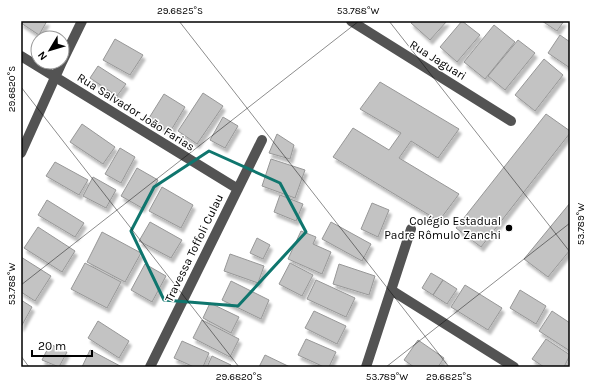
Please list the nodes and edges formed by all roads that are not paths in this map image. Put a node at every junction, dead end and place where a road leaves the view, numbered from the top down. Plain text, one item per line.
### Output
1 (82, 21) edge
2 (351, 21) edge
3 (70, 46) edge
4 (21, 56) edge
5 (58, 70) edge
6 (55, 77) junction
7 (511, 121) dead end
8 (262, 140) dead end
9 (21, 153) edge
10 (238, 190) junction
11 (411, 229) dead end
12 (391, 290) junction
13 (150, 367) edge
14 (366, 367) edge
15 (514, 367) edge

1 - 3 street
2 - 7 street, Rua Jaguari
4 - 6 street, Rua Salvador João Farias
5 - 6 street
6 - 9 street
6 - 10 street, Rua Salvador João Farias
8 - 10 street, Travessa Toffoli Culau
10 - 13 street, Travessa Toffoli Culau
11 - 12 street
12 - 14 street
12 - 15 street

